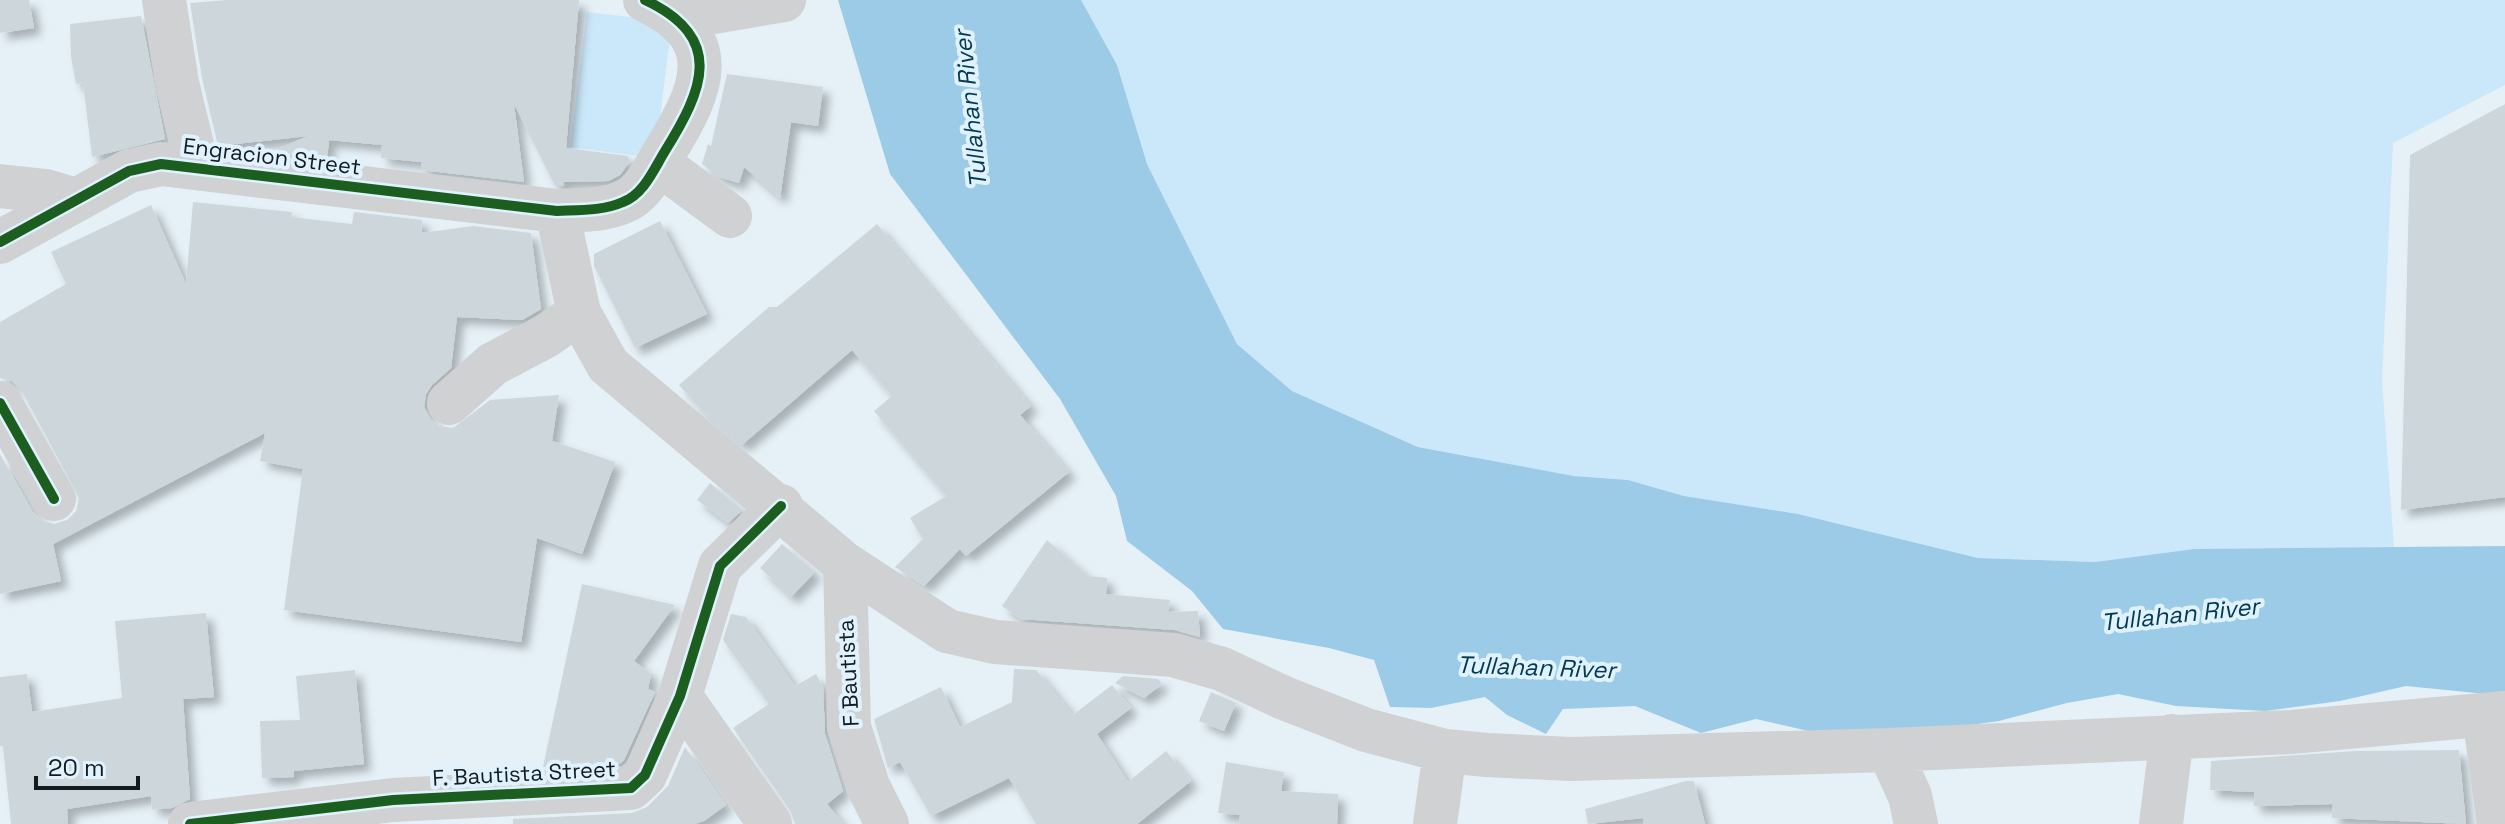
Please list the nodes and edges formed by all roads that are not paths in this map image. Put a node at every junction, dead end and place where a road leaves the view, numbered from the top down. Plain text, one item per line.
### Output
1 (164, 0) edge
2 (784, 0) edge
3 (662, 9) edge
4 (658, 163) junction
5 (197, 166) junction
6 (0, 186) edge
7 (76, 200) junction
8 (557, 211) junction
9 (730, 216) dead end
10 (0, 242) edge
11 (579, 313) junction
12 (0, 403) edge
13 (449, 403) dead end
14 (54, 499) dead end
15 (781, 506) junction
16 (845, 564) junction
17 (680, 696) junction
18 (2495, 714) edge
19 (2172, 736) junction
20 (1889, 750) junction
21 (1445, 751) junction
22 (602, 807) edge
23 (439, 811) edge
24 (392, 812) edge
25 (190, 824) edge
26 (770, 824) edge
27 (887, 824) edge
28 (1435, 824) edge
29 (1916, 824) edge
30 (2161, 824) edge
31 (2499, 824) edge

1 - 5 street
2 - 3 street
3 - 4 street, Engracion Street
4 - 8 street, Engracion Street
4 - 9 street
5 - 7 street, Engracion Street
5 - 8 street, Engracion Street
6 - 7 street
7 - 10 street, Engracion Street
8 - 11 street
11 - 13 street
11 - 15 street
12 - 14 street
15 - 16 street
15 - 17 street, F. Bautista Street
16 - 21 street
16 - 27 street, F Bautista
17 - 22 street, F. Bautista Street
17 - 26 street
18 - 19 street
18 - 31 street
19 - 20 street
19 - 30 street
20 - 21 street
20 - 29 street
21 - 28 street
22 - 23 street, F. Bautista Street
23 - 24 street, F. Bautista Street
24 - 25 street, F. Bautista Street

